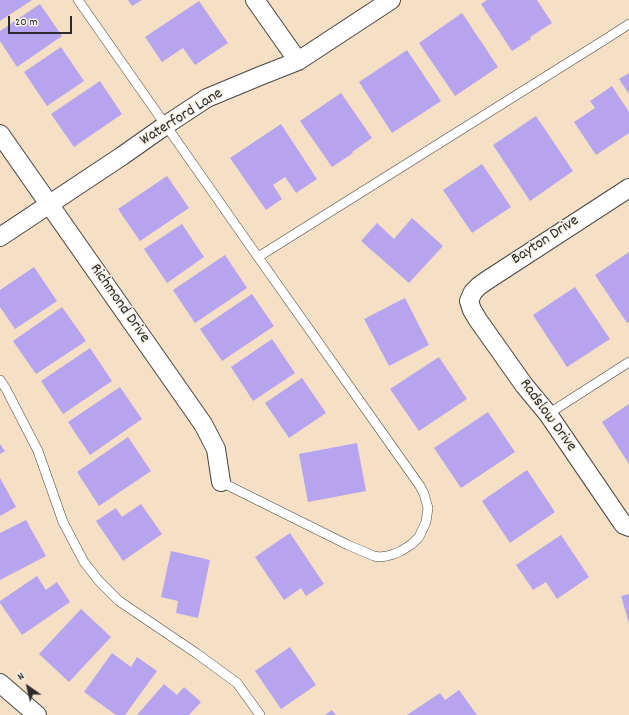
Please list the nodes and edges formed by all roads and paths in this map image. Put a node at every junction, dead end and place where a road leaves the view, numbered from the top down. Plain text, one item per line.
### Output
1 (78, 0) edge
2 (255, 0) edge
3 (391, 0) edge
4 (629, 24) edge
5 (298, 61) junction
6 (166, 125) junction
7 (0, 134) edge
8 (629, 188) edge
9 (50, 204) junction
10 (0, 237) edge
11 (258, 257) junction
12 (469, 301) joint
13 (629, 362) edge
14 (0, 380) edge
15 (548, 414) junction
16 (220, 482) joint
17 (629, 527) edge
18 (0, 683) edge
19 (37, 715) edge
20 (260, 715) edge

1 - 6 lane
2 - 5 street
3 - 5 street, Waterford Lane
4 - 11 lane
5 - 6 street, Waterford Lane
6 - 9 street, Waterford Lane
6 - 11 lane
7 - 9 street, Richmond Drive
8 - 12 street, Bayton Drive
9 - 10 street, Waterford Lane
9 - 16 street, Richmond Drive
11 - 16 lane
12 - 15 street, Radslow Drive
13 - 15 lane
14 - 20 lane
15 - 17 street, Radslow Drive
18 - 19 street

